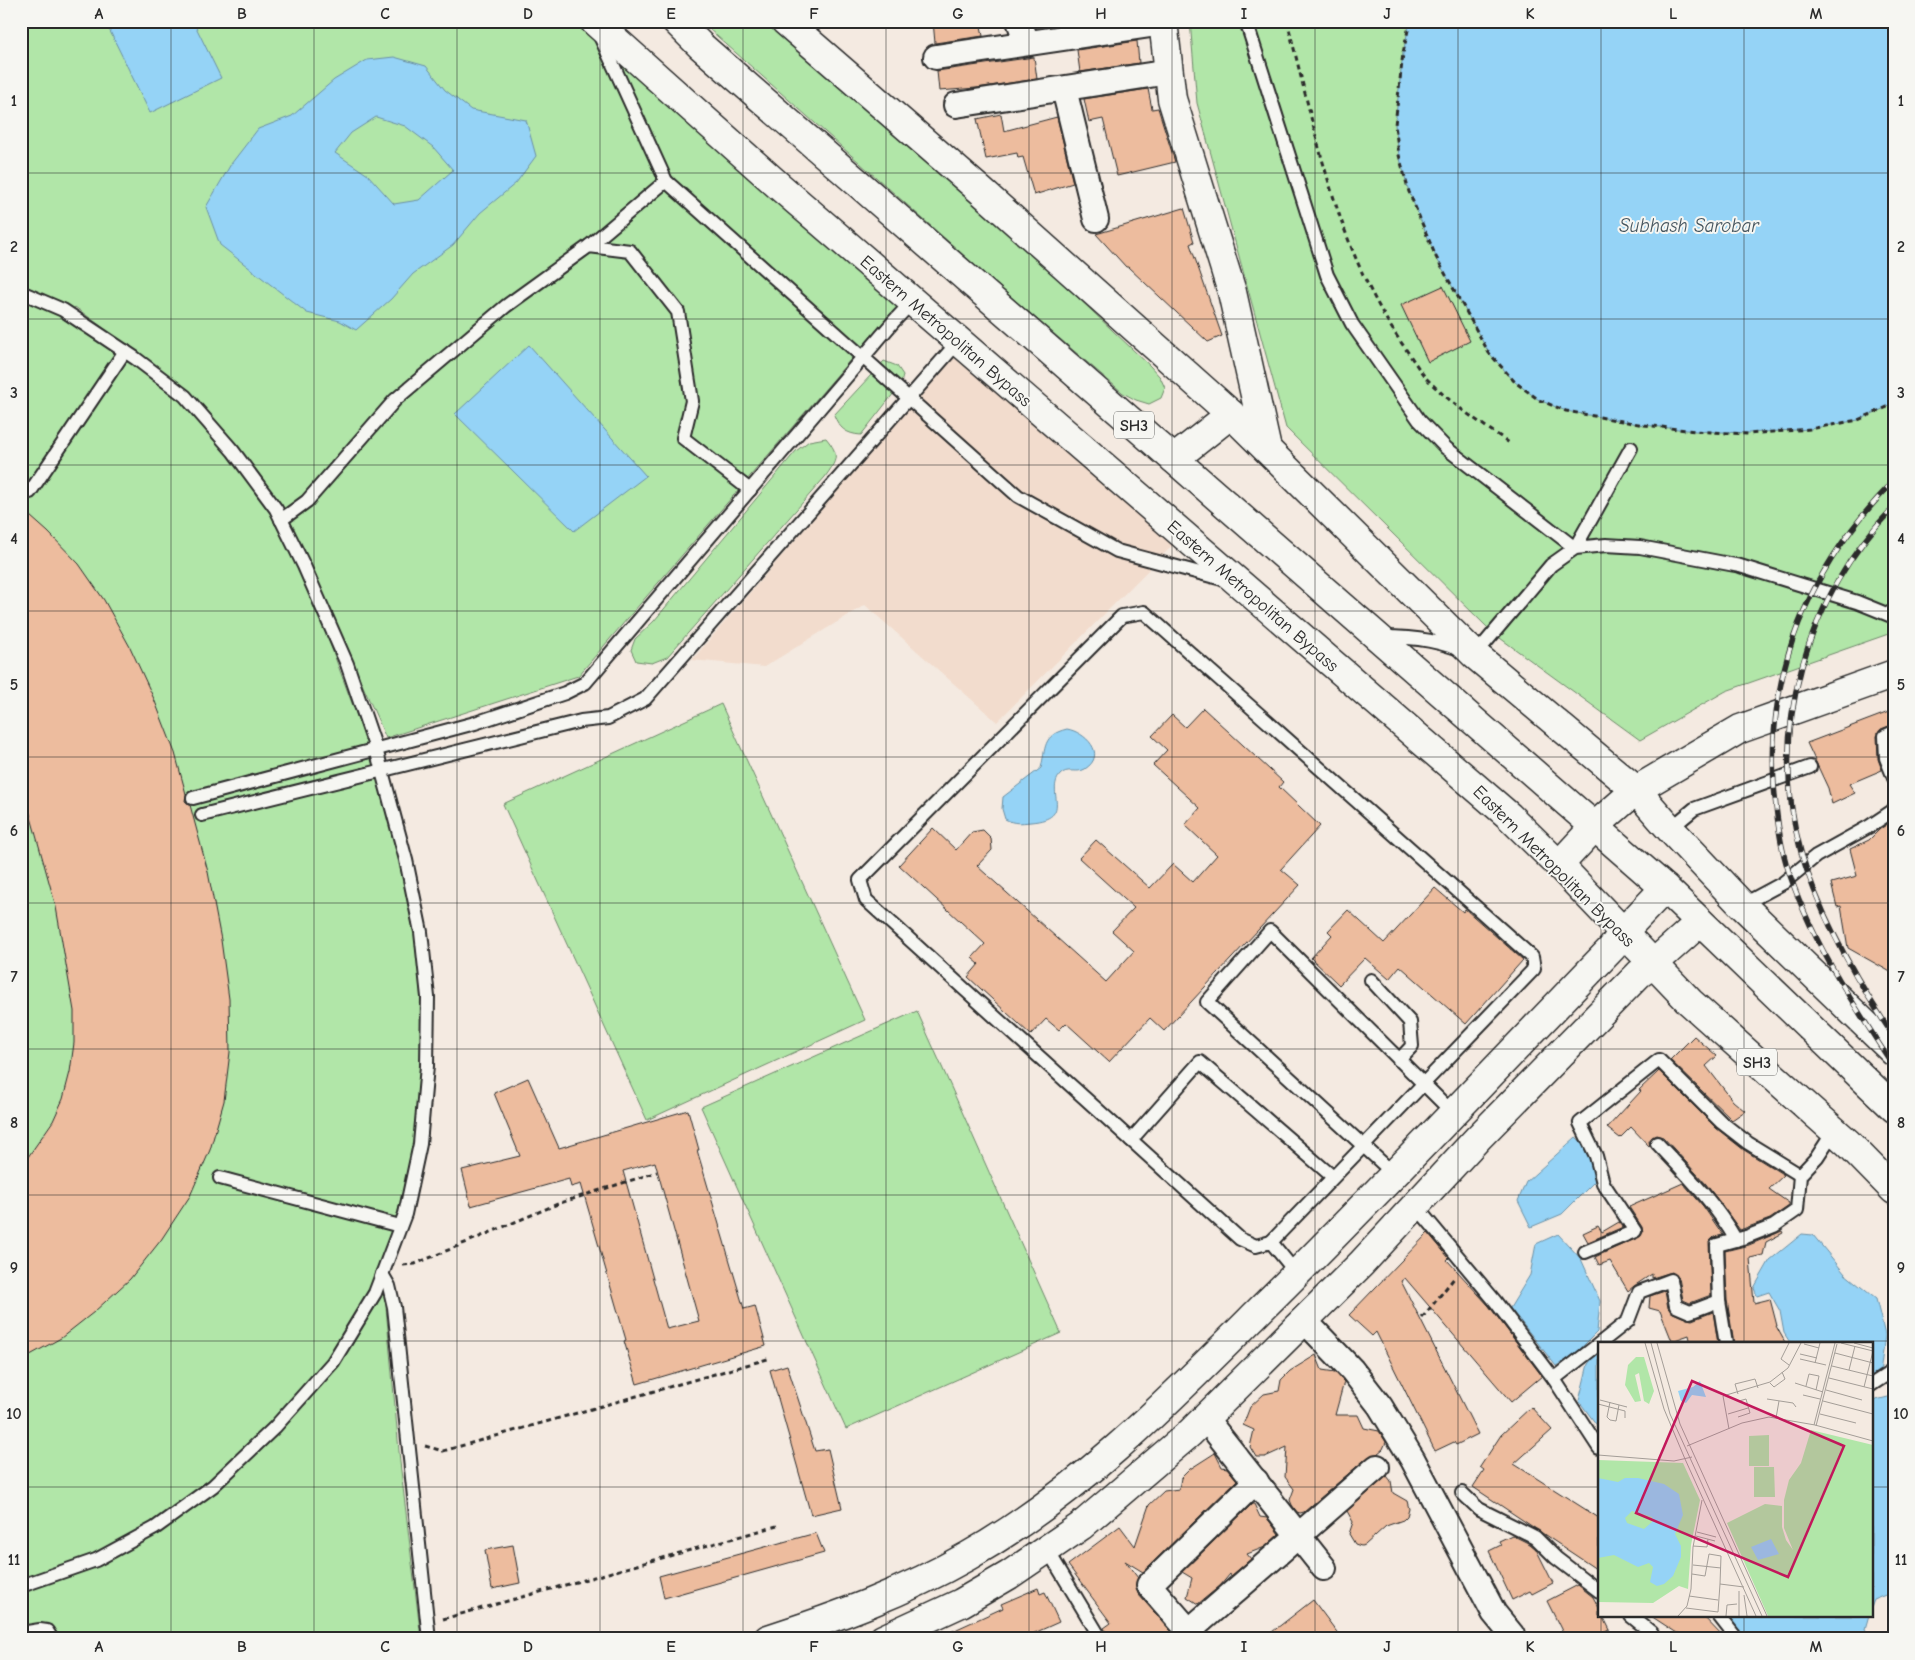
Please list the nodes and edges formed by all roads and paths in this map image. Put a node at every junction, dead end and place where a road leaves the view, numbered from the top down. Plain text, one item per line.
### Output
1 (593, 21) edge
2 (676, 21) edge
3 (785, 21) edge
4 (1246, 21) edge
5 (1287, 21) edge
6 (1410, 21) edge
7 (1164, 22) edge
8 (1023, 32) edge
9 (936, 57) dead end
10 (1169, 72) junction
11 (1064, 89) junction
12 (956, 105) dead end
13 (666, 181) junction
14 (1096, 219) dead end
15 (589, 246) junction
16 (21, 292) edge
17 (912, 302) junction
18 (958, 342) junction
19 (125, 351) junction
20 (863, 357) junction
21 (909, 398) junction
22 (1894, 404) edge
23 (1231, 414) junction
24 (1512, 444) dead end
25 (1631, 448) dead end
26 (1267, 449) junction
27 (1174, 459) junction
28 (750, 490) junction
29 (30, 492) dead end
30 (281, 520) junction
31 (1575, 548) junction
32 (1238, 583) junction
33 (1894, 617) edge
34 (1379, 638) junction
35 (1474, 655) junction
36 (1894, 674) edge
37 (1894, 732) edge
38 (376, 749) junction
39 (1810, 767) dead end
40 (382, 771) junction
41 (1894, 778) edge
42 (1636, 790) junction
43 (193, 798) dead end
44 (1894, 810) edge
45 (202, 815) dead end
46 (1595, 826) junction
47 (1670, 829) junction
48 (1559, 865) junction
49 (1665, 888) junction
50 (1742, 905) junction
51 (1700, 922) junction
52 (1622, 932) junction
53 (1654, 964) junction
54 (1371, 980) dead end
55 (1894, 1052) edge
56 (1400, 1060) junction
57 (1424, 1084) junction
58 (1894, 1108) edge
59 (1453, 1113) junction
60 (1834, 1131) junction
61 (1131, 1140) junction
62 (1657, 1143) dead end
63 (1363, 1147) junction
64 (658, 1172) dead end
65 (1394, 1174) junction
66 (1800, 1176) junction
67 (220, 1178) dead end
68 (1333, 1178) junction
69 (1894, 1190) edge
70 (1416, 1205) junction
71 (400, 1226) junction
72 (1736, 1240) junction
73 (1271, 1242) junction
74 (1585, 1252) dead end
75 (1464, 1265) junction
76 (383, 1270) junction
77 (1297, 1274) junction
78 (1719, 1301) junction
79 (1422, 1318) dead end
80 (1304, 1320) junction
81 (1602, 1342) edge
82 (1726, 1342) edge
83 (1598, 1345) edge
84 (771, 1358) dead end
85 (1894, 1370) edge
86 (1554, 1379) junction
87 (1872, 1384) edge
88 (1206, 1418) junction
89 (407, 1437) junction
90 (1598, 1446) edge
91 (1377, 1467) dead end
92 (1087, 1472) junction
93 (1256, 1481) junction
94 (1462, 1493) dead end
95 (1111, 1502) junction
96 (778, 1526) dead end
97 (1298, 1534) junction
98 (1047, 1548) junction
99 (1324, 1568) dead end
100 (21, 1586) edge
101 (1598, 1590) edge
102 (426, 1618) junction
103 (1633, 1618) edge
104 (1721, 1618) edge
105 (21, 1633) edge
106 (1192, 1635) edge
107 (1514, 1638) edge
108 (52, 1639) edge
109 (429, 1639) edge
110 (768, 1639) edge
111 (883, 1639) edge
112 (1101, 1639) edge
113 (1641, 1639) edge
114 (1737, 1639) edge

1 - 13 lane
1 - 17 main road, Eastern Metropolitan Bypass / SH3
2 - 27 main road, SH3
3 - 23 main road
4 - 31 lane
5 - 24 path
6 - 22 path
7 - 8 street
7 - 10 main road
8 - 9 street
10 - 11 street
10 - 26 main road
11 - 12 street
11 - 14 street
13 - 15 lane
13 - 20 lane
15 - 28 lane
15 - 30 lane
16 - 19 lane
17 - 18 main road, Eastern Metropolitan Bypass / SH3
17 - 20 lane
18 - 21 lane
18 - 32 main road, Eastern Metropolitan Bypass / SH3
19 - 29 lane
19 - 30 lane
20 - 21 lane
20 - 28 lane
21 - 32 lane
21 - 40 lane
23 - 26 main road
23 - 27 main road
25 - 31 lane
26 - 35 main road
27 - 34 main road, SH3
28 - 38 lane
30 - 38 lane
31 - 33 lane
31 - 35 lane
32 - 48 main road, Eastern Metropolitan Bypass / SH3
34 - 35 lane
34 - 46 main road, SH3
35 - 42 main road
36 - 42 main road
37 - 41 lane
38 - 40 lane
38 - 43 lane
39 - 47 lane
40 - 45 lane
40 - 71 lane
42 - 46 main road
42 - 47 main road
44 - 50 lane
46 - 48 main road
46 - 49 main road, SH3
47 - 50 main road
48 - 52 main road, Eastern Metropolitan Bypass / SH3
49 - 51 main road, SH3
49 - 52 main road
50 - 55 main road
51 - 53 main road
51 - 58 main road, SH3
52 - 53 main road, Eastern Metropolitan Bypass / SH3
52 - 59 main road
53 - 60 main road, Eastern Metropolitan Bypass / SH3
53 - 70 main road
54 - 56 lane
56 - 57 lane
56 - 63 lane
57 - 59 lane
57 - 61 lane
57 - 63 lane
59 - 65 main road
60 - 66 lane
60 - 69 main road, Eastern Metropolitan Bypass / SH3
61 - 68 lane
61 - 73 lane
62 - 72 lane
63 - 65 lane
63 - 68 lane
64 - 76 path
65 - 77 main road
66 - 72 lane
66 - 74 lane
67 - 71 lane
68 - 73 lane
70 - 75 lane
70 - 80 main road
71 - 76 lane
72 - 78 lane
73 - 77 lane
75 - 79 path
75 - 86 lane
76 - 89 lane
76 - 100 lane
77 - 92 main road
78 - 81 lane
78 - 82 lane
80 - 88 main road
80 - 107 street
83 - 86 lane
84 - 89 path
85 - 87 lane
86 - 90 lane
88 - 93 street
88 - 95 main road
89 - 102 lane
91 - 97 street
92 - 95 main road
92 - 110 main road
93 - 97 street
93 - 106 street
94 - 101 lane
95 - 98 main road
96 - 102 path
97 - 99 street
97 - 106 street
98 - 111 main road
98 - 112 lane
102 - 109 lane
103 - 113 lane
104 - 114 lane
105 - 108 lane

